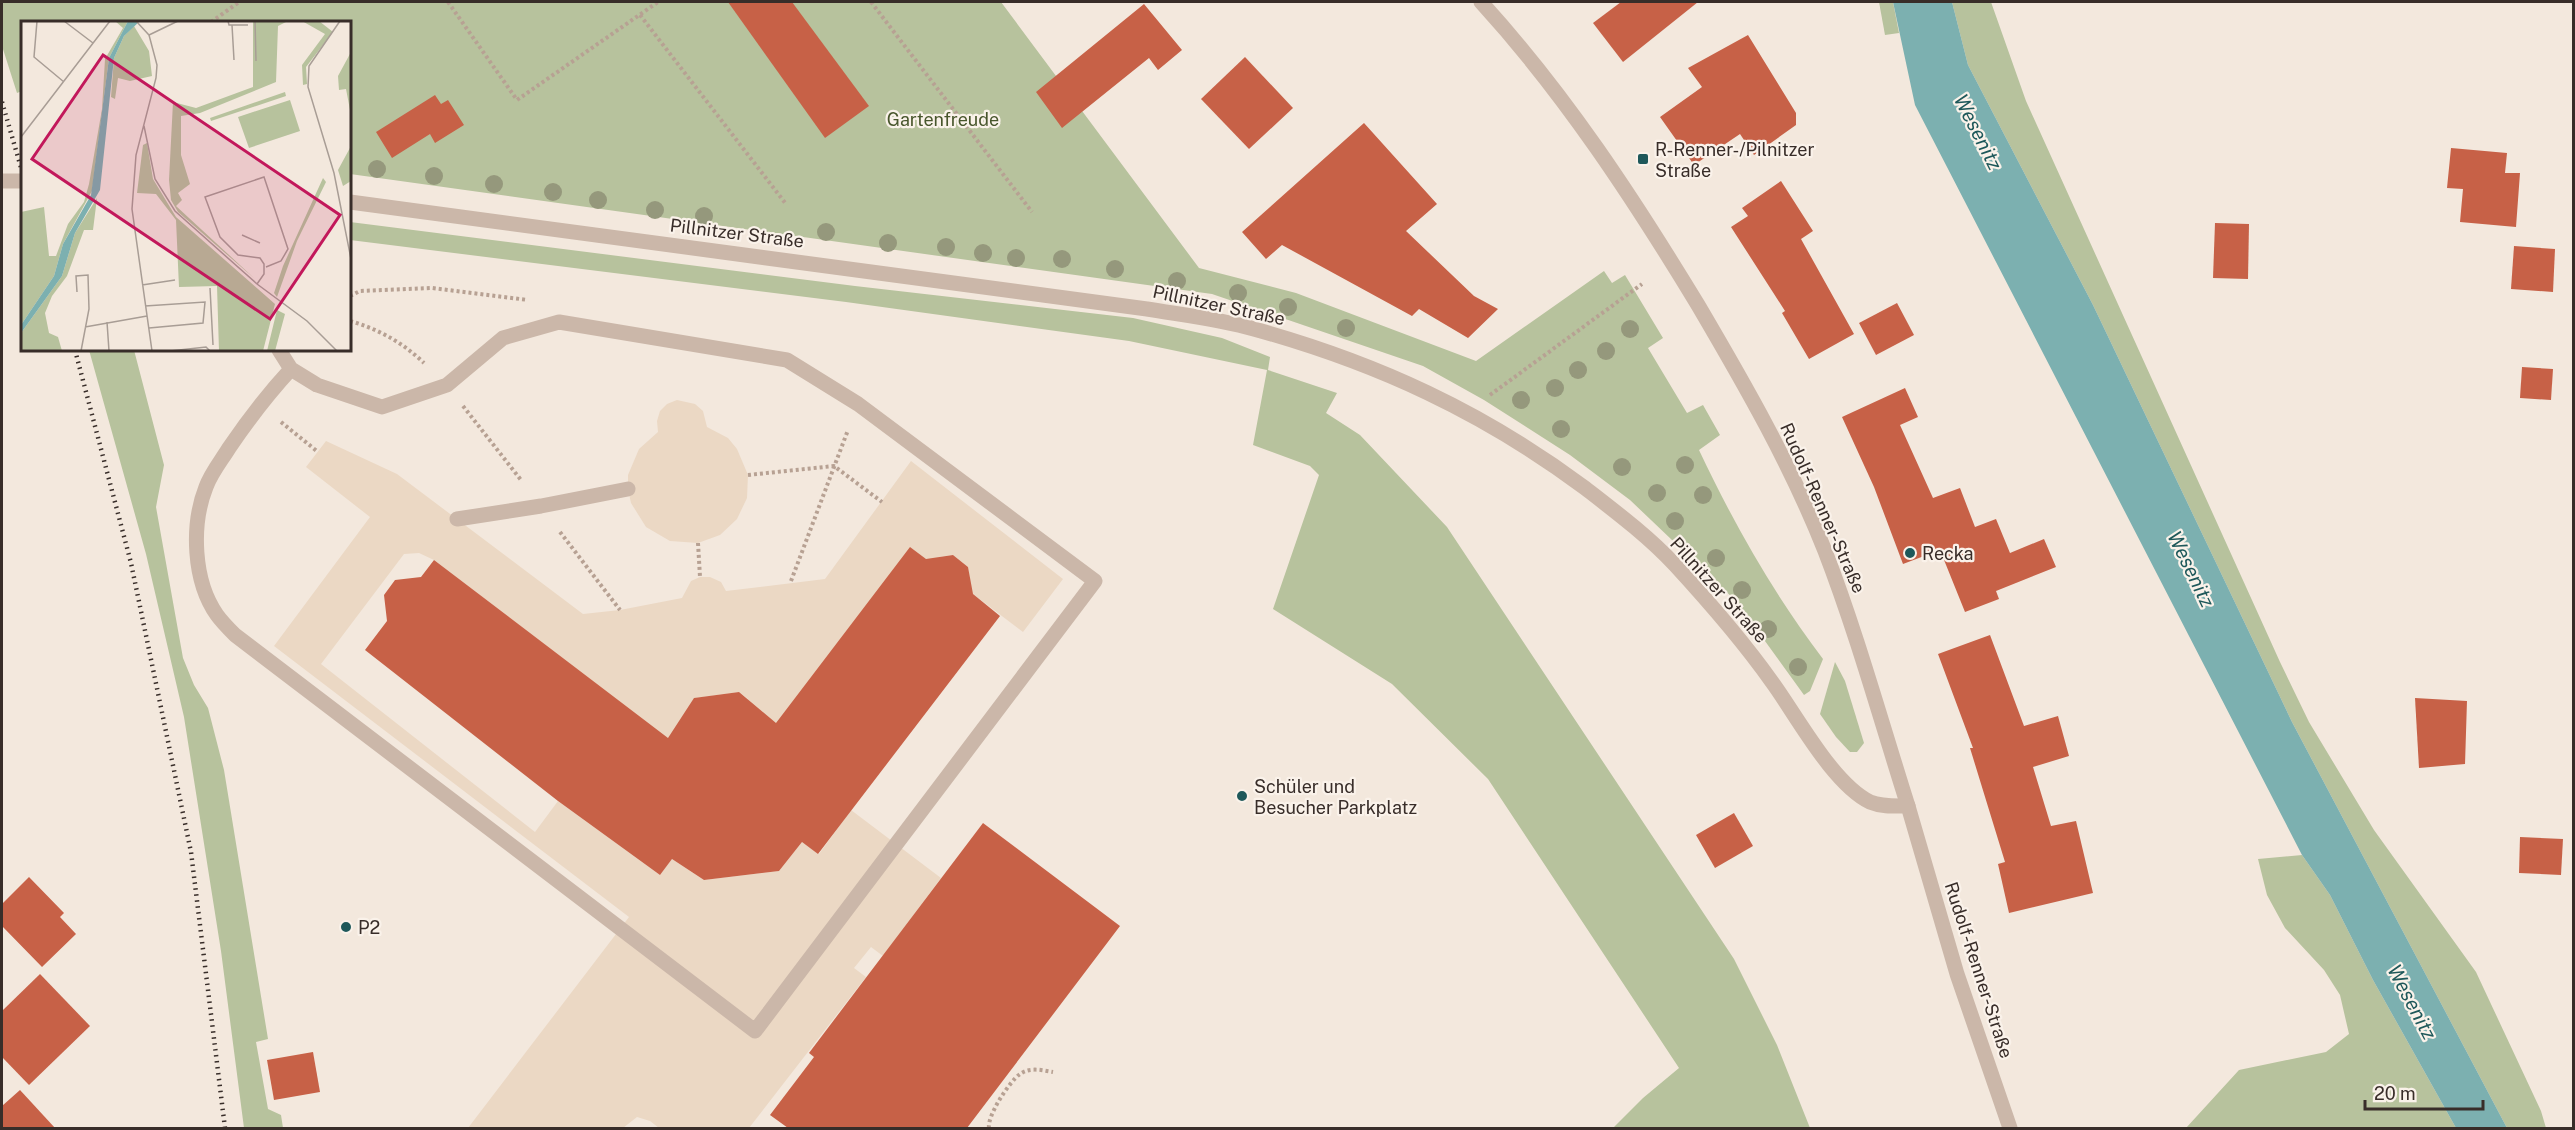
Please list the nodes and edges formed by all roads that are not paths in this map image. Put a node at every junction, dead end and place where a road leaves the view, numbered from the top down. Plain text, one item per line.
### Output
1 (1481, 2) edge
2 (2, 181) edge
3 (21, 181) edge
4 (351, 202) edge
5 (280, 351) edge
6 (291, 369) junction
7 (628, 489) dead end
8 (457, 519) dead end
9 (1908, 806) junction
10 (2010, 1128) edge

1 - 9 street, Rudolf-Renner-Straße
2 - 3 street
4 - 9 street, Pillnitzer Straße
5 - 6 street
6 - 6 street
7 - 8 street
9 - 10 street, Rudolf-Renner-Straße

